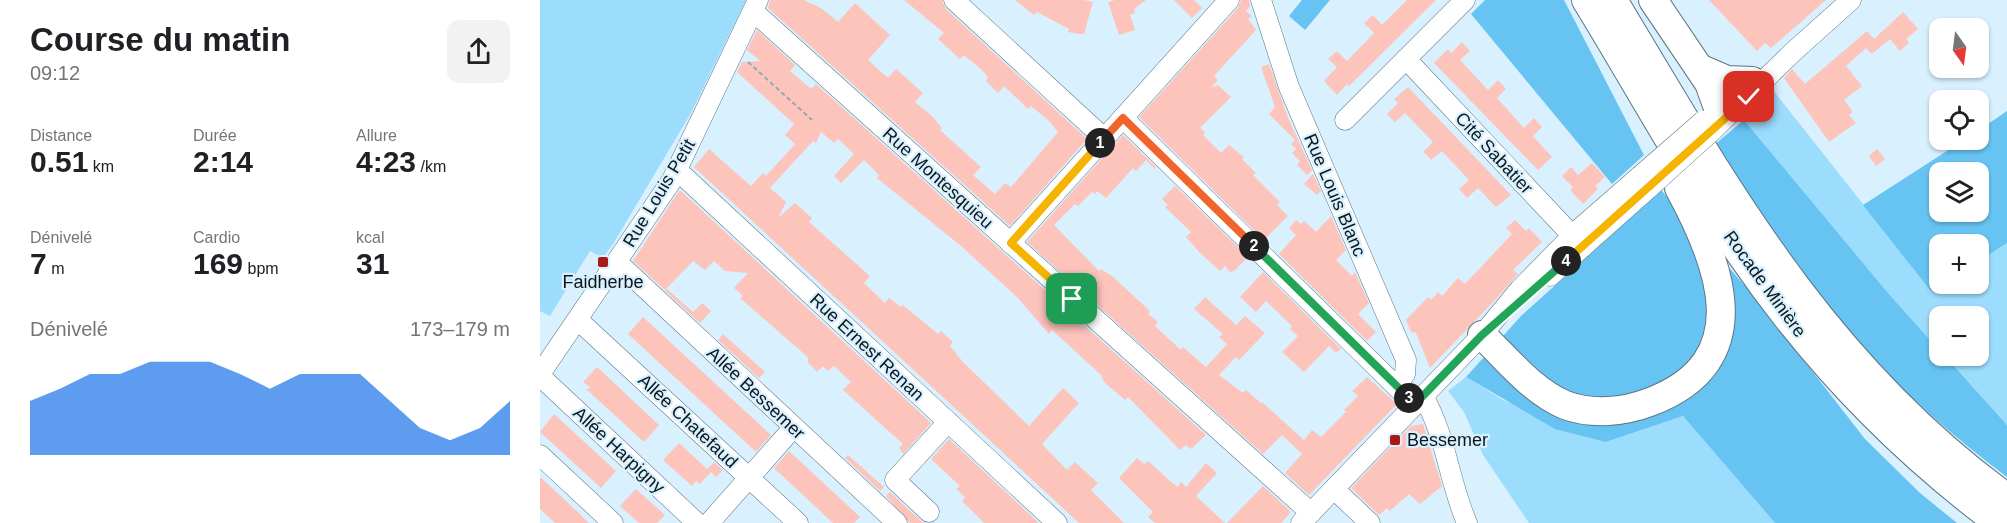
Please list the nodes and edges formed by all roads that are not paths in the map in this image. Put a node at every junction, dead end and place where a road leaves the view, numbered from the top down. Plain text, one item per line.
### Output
1 (954, 0) edge
2 (1229, 0) edge
3 (1261, 0) edge
4 (1465, 0) edge
5 (1586, 0) edge
6 (1612, 0) edge
7 (1653, 0) edge
8 (1851, 0) edge
9 (756, 5) edge
10 (1793, 52) junction
11 (1406, 60) junction
12 (1699, 68) junction
13 (1634, 79) junction
14 (1752, 81) junction
15 (1123, 118) junction
16 (1345, 120) dead end
17 (1712, 122) junction
18 (1105, 138) junction
19 (676, 170) junction
20 (1578, 241) junction
21 (1011, 243) junction
22 (617, 262) junction
23 (578, 320) junction
24 (1482, 335) junction
25 (540, 375) edge
26 (1396, 386) junction
27 (1419, 400) junction
28 (948, 423) junction
29 (793, 428) junction
30 (540, 455) edge
31 (1920, 459) junction
32 (749, 478) junction
33 (1334, 489) junction
34 (2007, 498) edge
35 (929, 512) dead end
36 (1306, 518) edge
37 (613, 523) edge
38 (697, 523) edge
39 (709, 523) edge
40 (798, 523) edge
41 (897, 523) edge
42 (1057, 523) edge
43 (1370, 523) edge
44 (1467, 523) edge
45 (1976, 523) edge
46 (1999, 523) edge

1 - 18 street
2 - 15 street
3 - 26 street, Rue Louis Blanc
4 - 11 street
5 - 13 highway, Rocade Minière
6 - 34 highway, Rocade Minière
7 - 12 highway
8 - 10 street
9 - 19 street, Rue Louis Petit
9 - 21 street, Rue Montesquieu
10 - 14 street
10 - 17 street
11 - 16 street
11 - 20 street, Cité Sabatier
12 - 14 highway
12 - 17 highway
13 - 24 highway
13 - 31 highway, Rocade Minière
14 - 17 street
15 - 18 street
15 - 26 street
17 - 20 street, bridge
18 - 21 street
19 - 22 street, Rue Louis Petit
19 - 28 street, Rue Ernest Renan
20 - 24 street
21 - 36 street, Rue Montesquieu
22 - 23 street, Rue Louis Petit
22 - 29 street, Allée Bessemer
23 - 25 street, Rue Louis Petit
23 - 32 street, Allée Chatefaud
24 - 27 street
25 - 38 street, Allée Harpigny
26 - 27 street
27 - 33 street
27 - 44 street
28 - 35 street
28 - 42 street, Rue Ernest Renan
29 - 32 street
29 - 41 street, Allée Bessemer
30 - 37 street
31 - 45 highway
31 - 46 highway, Rocade Minière
32 - 39 street
32 - 40 street, Allée Chatefaud
33 - 36 street
33 - 43 street

